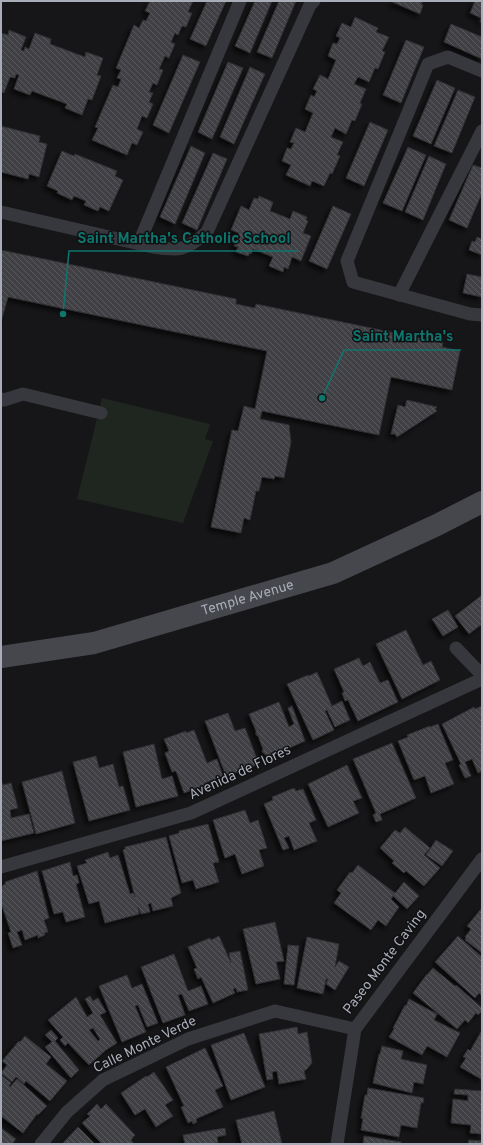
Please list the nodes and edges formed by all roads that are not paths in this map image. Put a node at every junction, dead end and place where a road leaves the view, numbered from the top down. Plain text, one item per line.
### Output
1 (240, 1) edge
2 (314, 1) edge
3 (482, 71) edge
4 (482, 131) edge
5 (1, 212) edge
6 (139, 243) junction
7 (399, 295) junction
8 (482, 316) edge
9 (1, 399) edge
10 (101, 413) dead end
11 (482, 502) edge
12 (456, 648) dead end
13 (1, 657) edge
14 (482, 675) edge
15 (482, 679) edge
16 (482, 859) edge
17 (1, 867) edge
18 (355, 1029) junction
19 (41, 1144) edge
20 (337, 1144) edge

1 - 6 lane
2 - 6 lane
3 - 7 lane
4 - 7 lane
5 - 6 lane
7 - 8 lane
9 - 10 lane
11 - 13 main road, Temple Avenue
12 - 14 lane
15 - 17 lane, Avenida de Flores
16 - 18 lane, Paseo Monte Caving
18 - 19 lane, Calle Monte Verde
18 - 20 lane, Paseo Monte Caving

